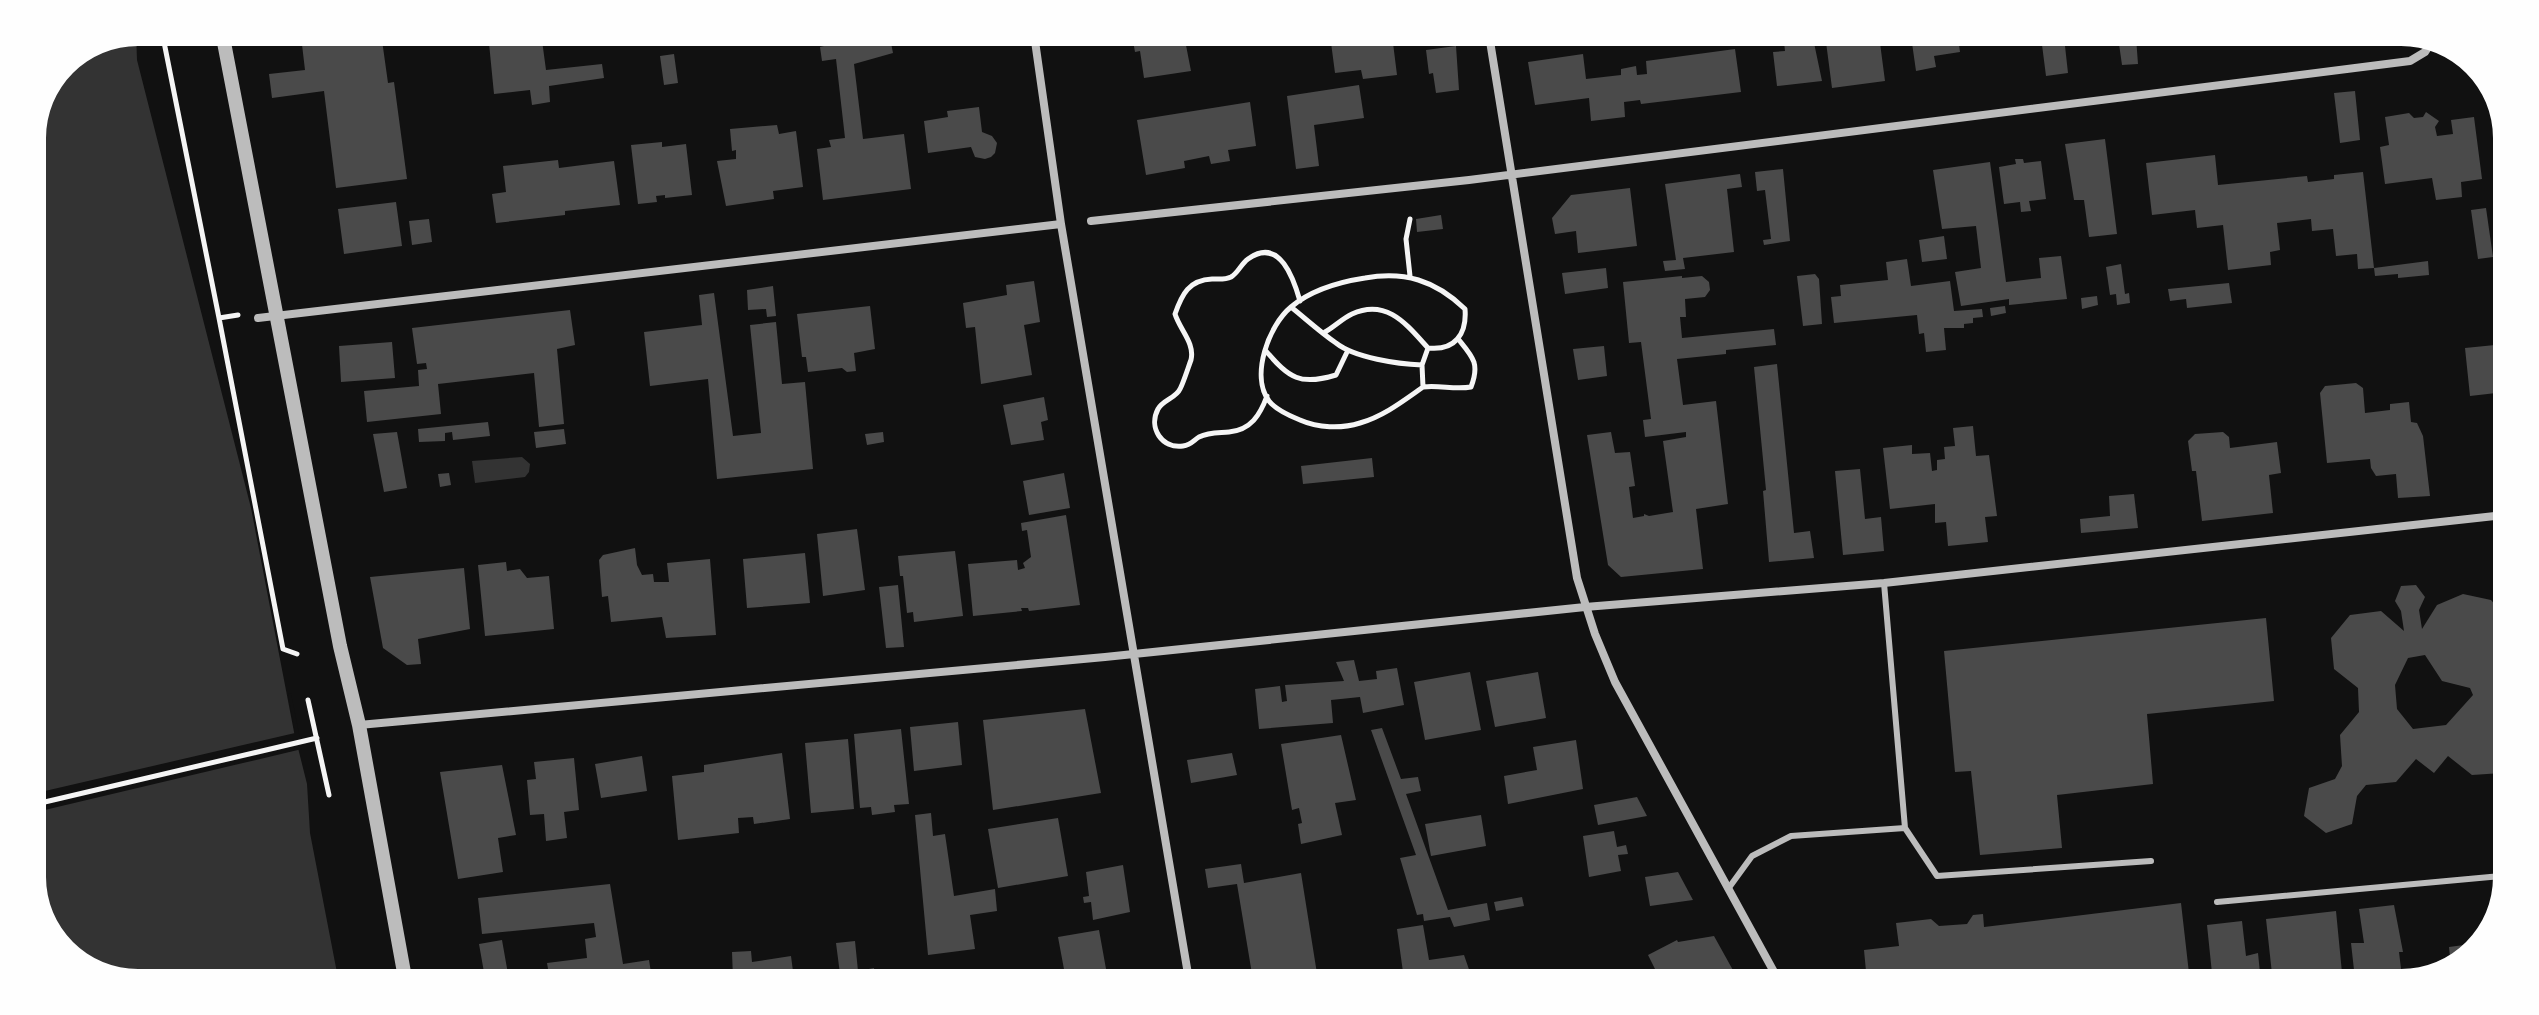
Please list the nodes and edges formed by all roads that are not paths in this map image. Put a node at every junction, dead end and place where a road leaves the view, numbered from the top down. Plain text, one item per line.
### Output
1 (225, 46) edge
2 (1036, 46) edge
3 (1491, 46) edge
4 (2426, 50) edge
5 (1511, 174) junction
6 (1091, 221) dead end
7 (1061, 224) junction
8 (276, 316) junction
9 (258, 318) dead end
10 (2493, 516) edge
11 (1884, 583) junction
12 (1585, 607) junction
13 (1135, 654) junction
14 (359, 725) junction
15 (1905, 828) junction
16 (2151, 861) dead end
17 (2493, 877) edge
18 (1728, 889) junction
19 (2217, 902) dead end
20 (403, 969) edge
21 (1187, 969) edge
22 (1772, 969) edge

1 - 8 street
2 - 7 street
3 - 5 street
4 - 5 street
5 - 6 street
5 - 12 street
7 - 8 street
7 - 13 street
8 - 9 street
8 - 14 street
10 - 11 street
11 - 12 street
11 - 15 lane
12 - 13 street
12 - 18 street
13 - 14 street
13 - 21 street
14 - 20 street
15 - 16 lane
15 - 18 lane
17 - 19 lane
18 - 22 street

